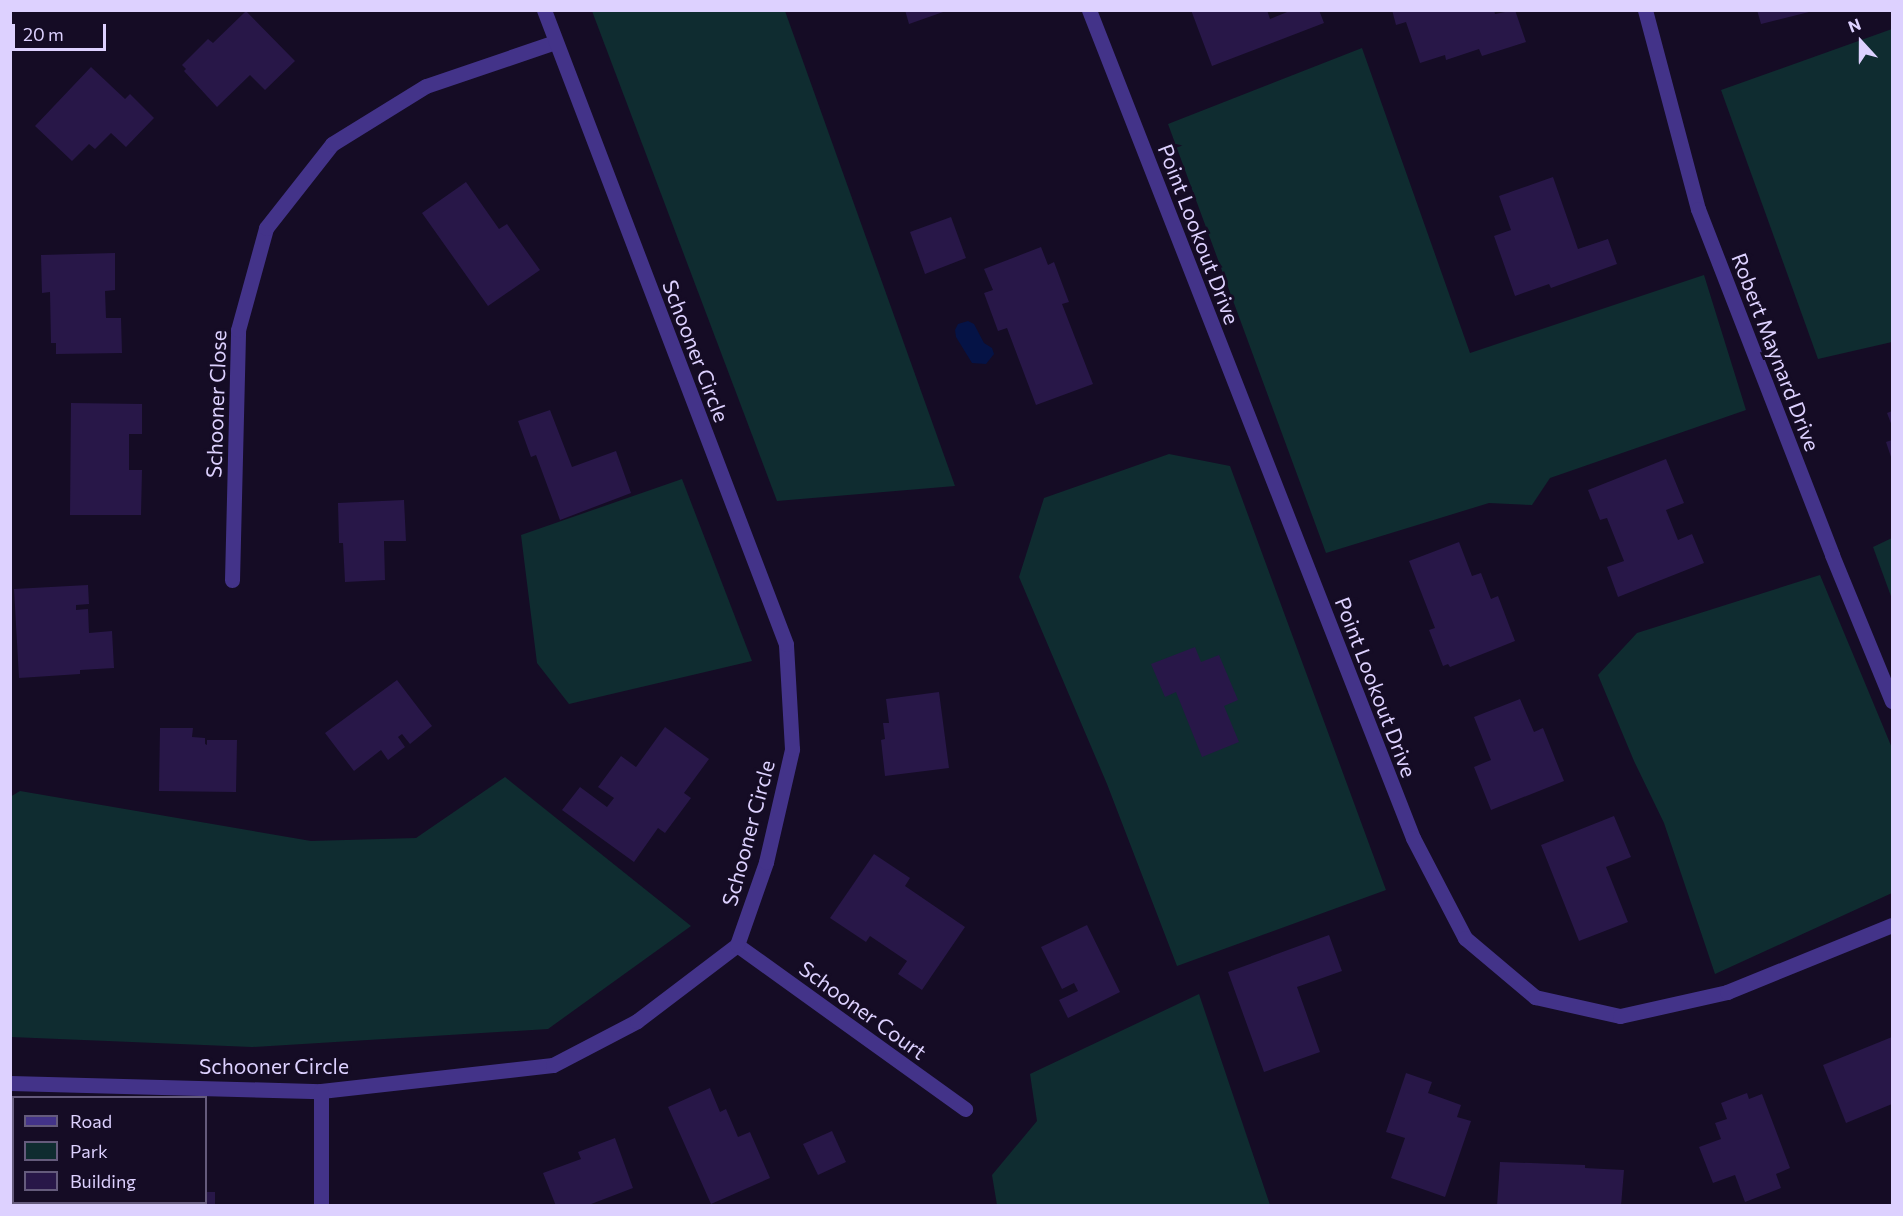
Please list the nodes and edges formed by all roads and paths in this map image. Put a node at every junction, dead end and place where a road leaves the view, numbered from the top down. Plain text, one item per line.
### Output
1 (544, 10) edge
2 (1089, 10) edge
3 (1645, 10) edge
4 (555, 42) junction
5 (232, 580) dead end
6 (1893, 701) edge
7 (1893, 925) edge
8 (737, 945) junction
9 (10, 1083) edge
10 (321, 1091) junction
11 (965, 1108) dead end
12 (321, 1206) edge

1 - 4 street, Schooner Circle
2 - 7 street, Point Lookout Drive
3 - 6 street, Robert Maynard Drive
4 - 5 street, Schooner Close
4 - 8 street, Schooner Circle
8 - 10 street, Schooner Circle
8 - 11 street, Schooner Court
9 - 10 street, Schooner Circle
10 - 12 street

